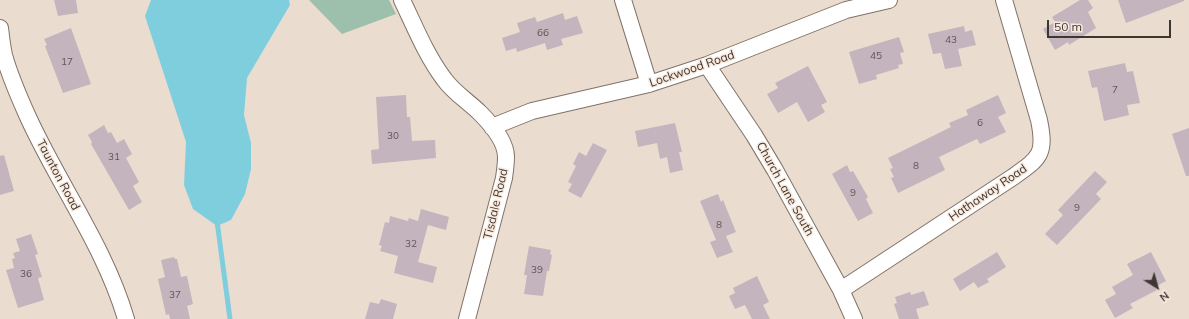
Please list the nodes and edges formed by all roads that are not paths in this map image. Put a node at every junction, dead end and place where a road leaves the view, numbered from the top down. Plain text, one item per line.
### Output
1 (402, 0) edge
2 (623, 0) edge
3 (889, 0) edge
4 (1004, 0) edge
5 (844, 5) edge
6 (0, 28) edge
7 (707, 65) junction
8 (649, 84) junction
9 (492, 127) junction
10 (841, 290) junction
11 (126, 319) edge
12 (467, 319) edge
13 (854, 319) edge

1 - 9 street, Tisdale Road
2 - 8 street
3 - 5 street, Lockwood Road
4 - 10 street, Hathaway Road
5 - 7 street, Lockwood Road
6 - 11 street, Taunton Road
7 - 8 street, Lockwood Road
7 - 10 street, Church Lane South
8 - 9 street, Lockwood Road
9 - 12 street, Tisdale Road
10 - 13 street, Church Lane South

